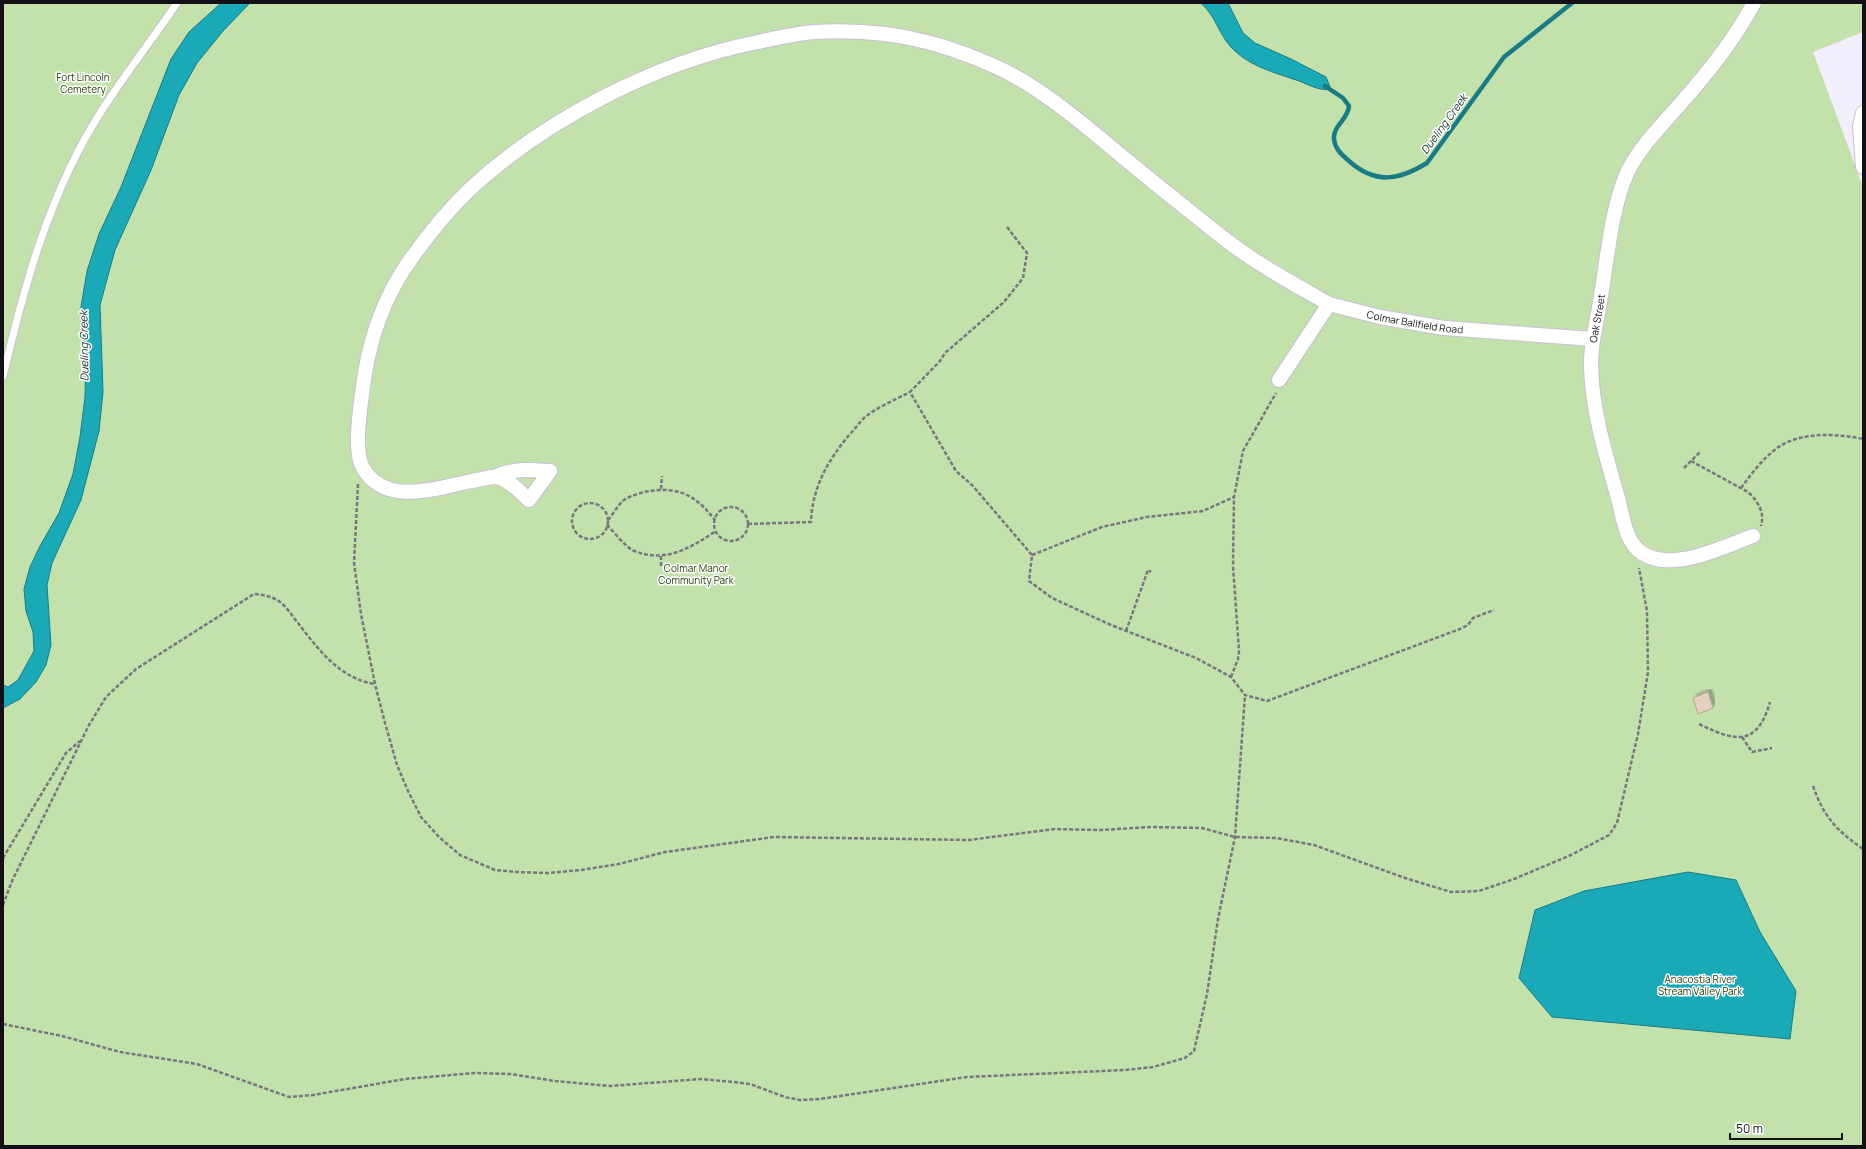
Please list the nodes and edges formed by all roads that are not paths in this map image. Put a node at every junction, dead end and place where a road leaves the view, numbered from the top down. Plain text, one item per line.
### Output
1 (177, 3) edge
2 (1754, 3) edge
3 (1863, 113) edge
4 (1863, 167) edge
5 (1329, 304) junction
6 (1593, 339) junction
7 (3, 376) edge
8 (1279, 380) road end
9 (497, 476) dead end
10 (1753, 536) road end

1 - 7 lane
2 - 6 street, Oak Street
3 - 4 street
5 - 6 street, Colmar Ballfield Road
5 - 8 street
5 - 9 street, Colmar Ballfield Road
6 - 10 street, Oak Street

